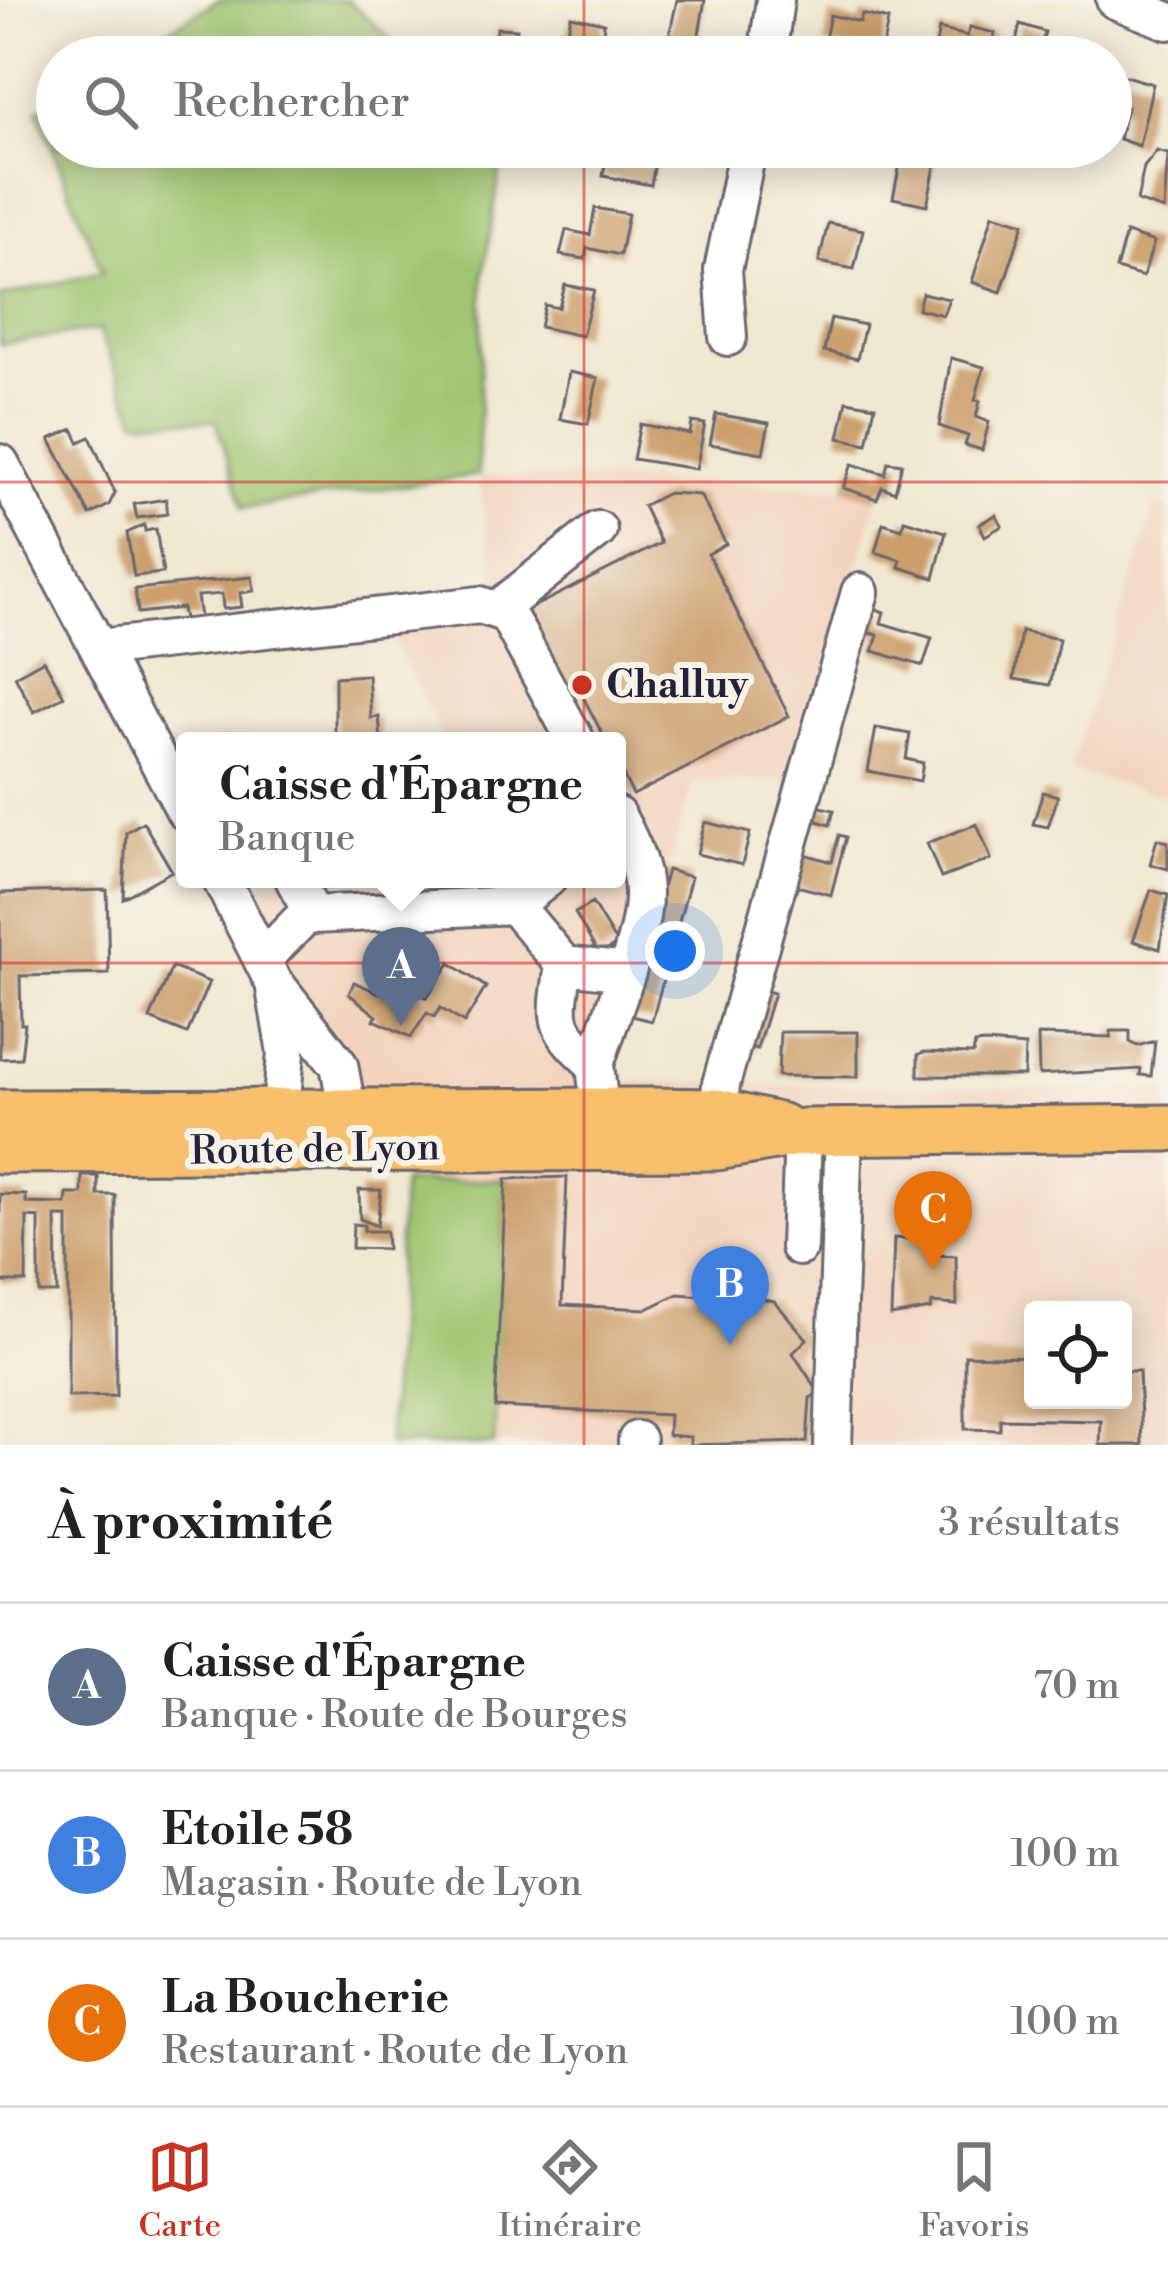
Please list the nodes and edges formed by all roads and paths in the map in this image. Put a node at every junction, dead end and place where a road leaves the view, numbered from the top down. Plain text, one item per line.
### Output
1 (775, 0) edge
2 (1115, 0) edge
3 (1168, 21) edge
4 (770, 36) edge
5 (744, 168) edge
6 (728, 337) dead end
7 (0, 463) edge
8 (598, 530) dead end
9 (860, 592) dead end
10 (497, 610) junction
11 (99, 649) junction
12 (571, 732) edge
13 (176, 794) edge
14 (626, 839) edge
15 (235, 888) edge
16 (300, 888) edge
17 (536, 888) edge
18 (514, 905) junction
19 (313, 915) junction
20 (565, 965) junction
21 (269, 970) junction
22 (627, 972) junction
23 (595, 1064) junction
24 (347, 1108) junction
25 (600, 1111) junction
26 (0, 1113) edge
27 (286, 1117) junction
28 (1168, 1127) edge
29 (717, 1130) junction
30 (823, 1132) junction
31 (557, 1148) junction
32 (0, 1150) edge
33 (73, 1151) junction
34 (799, 1247) dead end
35 (832, 1445) edge

1 - 4 street
2 - 3 street
5 - 6 street
7 - 11 street
8 - 10 street
9 - 29 street
10 - 11 street
10 - 12 street
11 - 13 street
14 - 22 street
15 - 21 street
16 - 19 street
17 - 18 street
18 - 19 street
18 - 20 street
19 - 21 street
20 - 22 street
20 - 23 street
21 - 24 street
21 - 27 street
22 - 23 street
23 - 25 street
24 - 25 main road, Route de Lyon
24 - 27 main road, Route de Lyon
25 - 29 main road, Route de Lyon
26 - 27 main road, Route de Lyon
27 - 31 main road, Route de Lyon
27 - 33 main road, Route de Lyon
28 - 30 main road, Route de Lyon
29 - 30 main road, Route de Lyon
29 - 31 main road, Route de Lyon
30 - 34 street
30 - 35 street
31 - 33 main road, Route de Lyon
32 - 33 main road, Route de Lyon

